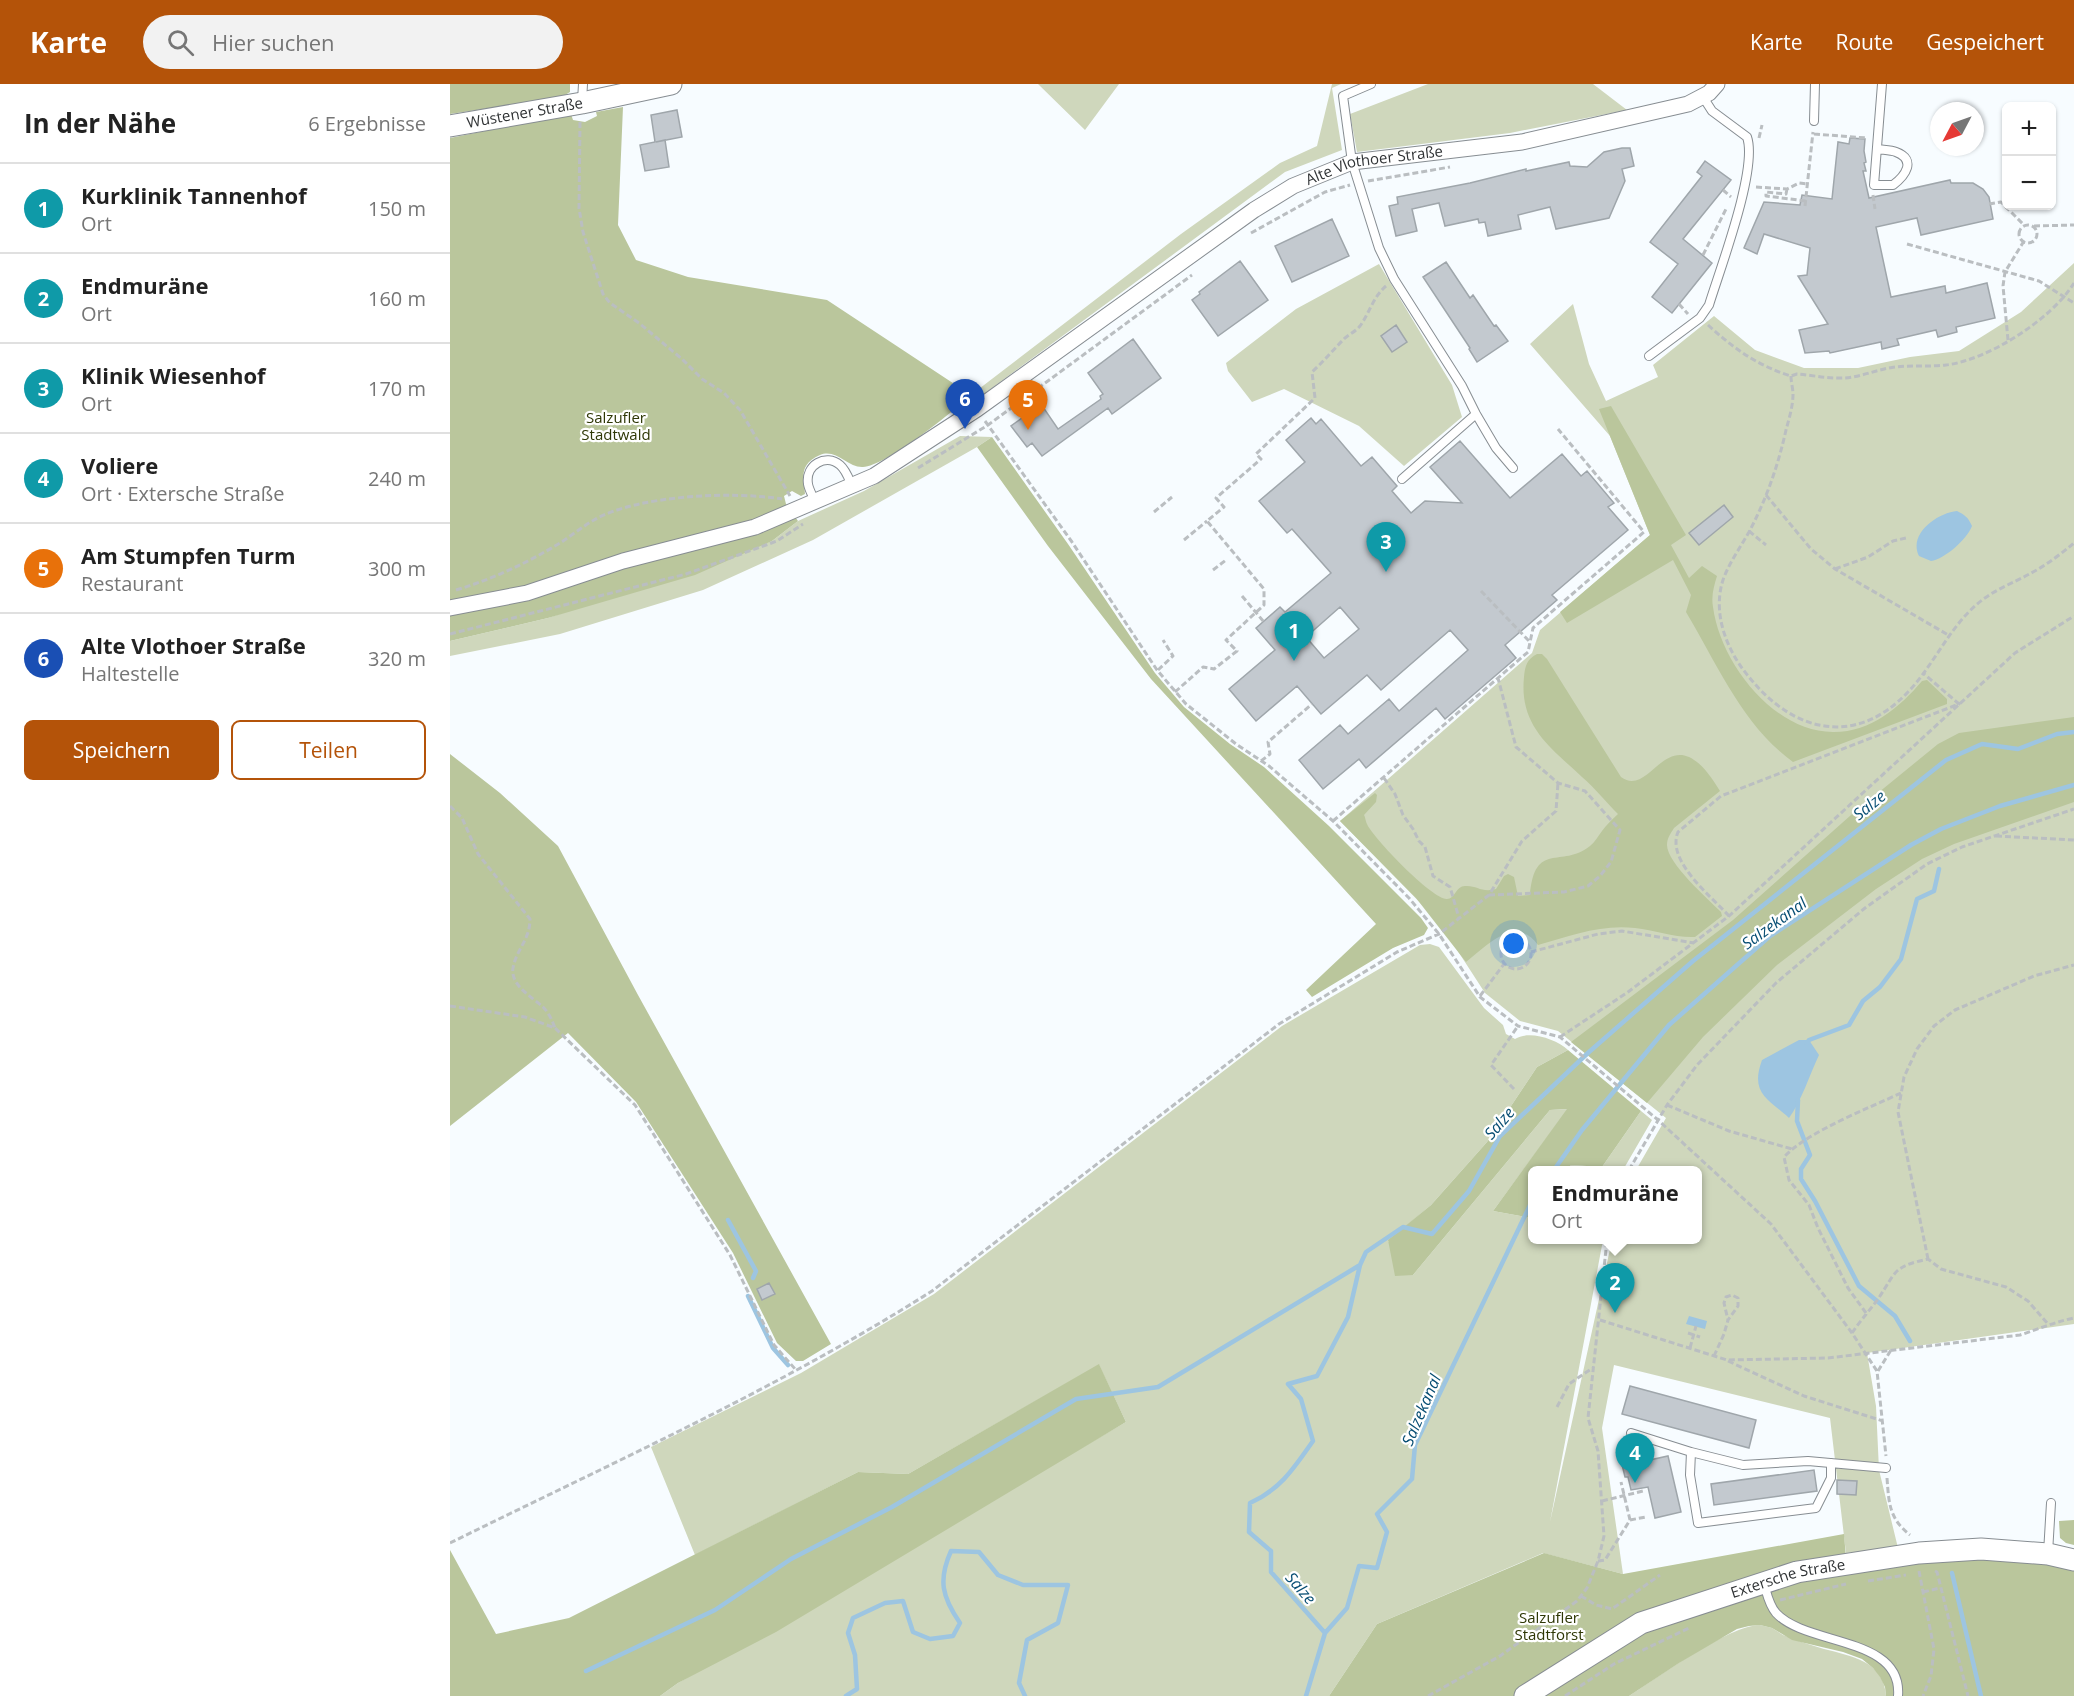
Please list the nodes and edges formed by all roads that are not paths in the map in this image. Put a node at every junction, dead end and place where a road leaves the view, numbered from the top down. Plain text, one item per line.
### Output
1 (671, 84) edge
2 (1371, 84) edge
3 (1717, 84) edge
4 (1815, 84) edge
5 (1882, 84) edge
6 (582, 93) edge
7 (1703, 98) junction
8 (1814, 121) road end
9 (450, 126) edge
10 (1877, 149) junction
11 (1352, 162) junction
12 (1649, 356) dead end
13 (1476, 414) junction
14 (1513, 468) dead end
15 (1402, 479) dead end
16 (852, 486) junction
17 (815, 502) junction
18 (450, 608) edge
19 (1631, 1433) dead end
20 (1691, 1452) junction
21 (1831, 1463) junction
22 (1886, 1468) road end
23 (2050, 1503) dead end
24 (2048, 1554) junction
25 (2074, 1560) edge
26 (1766, 1592) junction
27 (1525, 1696) edge
28 (1898, 1696) edge

1 - 6 main road, Wüstener Straße
2 - 11 lane
3 - 7 street, Alte Vlothoer Straße
4 - 8 lane
5 - 10 lane
6 - 9 main road, Wüstener Straße
7 - 11 street, Alte Vlothoer Straße
7 - 12 lane
10 - 10 lane
11 - 13 lane
11 - 16 street, Alte Vlothoer Straße
13 - 14 lane
13 - 15 lane
16 - 17 street, Alte Vlothoer Straße
16 - 17 lane
17 - 18 street, Alte Vlothoer Straße
19 - 20 lane
20 - 21 lane
20 - 21 lane
21 - 22 lane
23 - 24 lane
24 - 25 main road, Extersche Straße
24 - 26 main road, Extersche Straße
26 - 27 main road, Extersche Straße
26 - 28 lane

